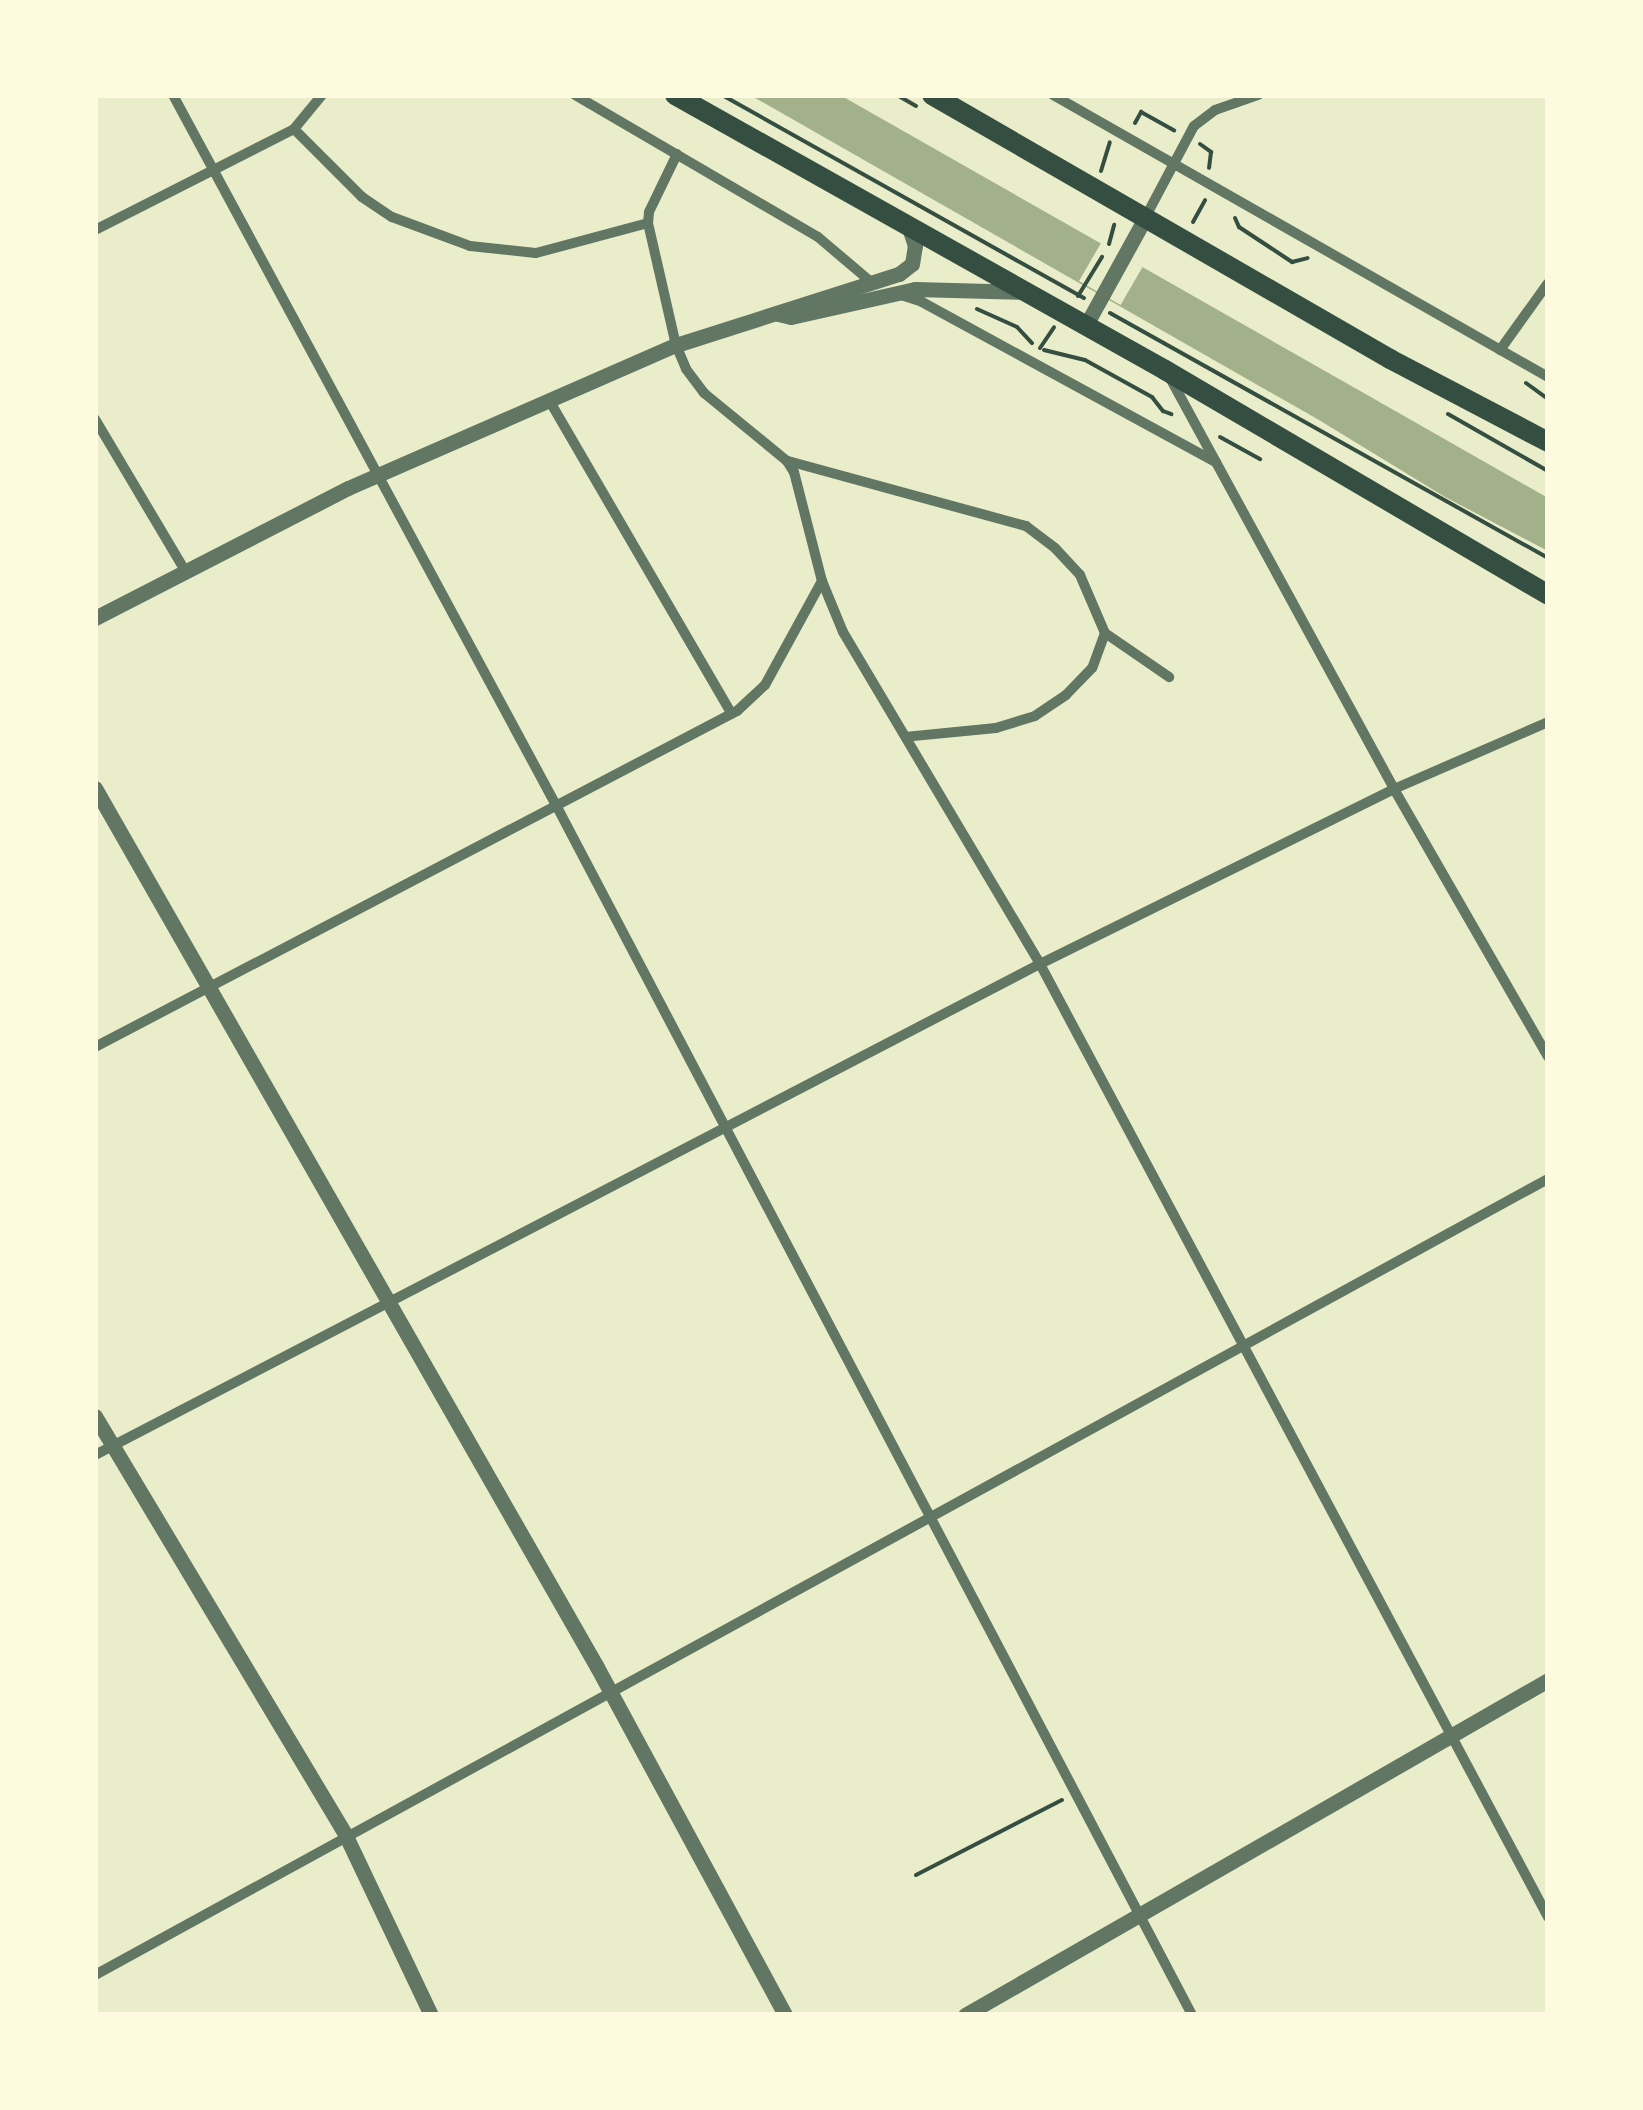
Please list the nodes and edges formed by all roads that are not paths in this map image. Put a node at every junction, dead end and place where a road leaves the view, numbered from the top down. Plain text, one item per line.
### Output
1 (173, 95) edge
2 (322, 95) edge
3 (574, 95) edge
4 (675, 95) edge
5 (932, 95) edge
6 (1053, 95) edge
7 (1258, 95) edge
8 (294, 130) junction
9 (677, 154) junction
10 (1172, 164) junction
11 (214, 172) junction
12 (1145, 218) junction
13 (648, 223) junction
14 (908, 225) junction
15 (95, 230) edge
16 (871, 282) junction
17 (1548, 283) edge
18 (890, 292) junction
19 (1026, 292) junction
20 (778, 314) junction
21 (1086, 325) junction
22 (676, 345) junction
23 (1500, 350) junction
24 (1165, 370) junction
25 (1548, 376) edge
26 (549, 400) junction
27 (95, 419) edge
28 (1548, 442) edge
29 (787, 461) junction
30 (1216, 462) junction
31 (377, 475) junction
32 (186, 572) junction
33 (822, 581) junction
34 (1548, 594) edge
35 (95, 618) edge
36 (1105, 633) junction
37 (1169, 677) dead end
38 (732, 714) junction
39 (1548, 722) edge
40 (905, 737) junction
41 (95, 788) edge
42 (1394, 788) junction
43 (556, 805) junction
44 (1040, 964) junction
45 (210, 990) junction
46 (95, 1047) edge
47 (1548, 1056) edge
48 (724, 1126) junction
49 (1548, 1179) edge
50 (391, 1301) junction
51 (1246, 1344) junction
52 (95, 1416) edge
53 (113, 1446) junction
54 (95, 1456) edge
55 (930, 1517) junction
56 (1548, 1680) edge
57 (610, 1692) junction
58 (1452, 1736) junction
59 (346, 1836) junction
60 (1139, 1915) junction
61 (1548, 1917) edge
62 (95, 1974) edge
63 (432, 2015) edge
64 (785, 2015) edge
65 (965, 2015) edge
66 (1192, 2015) edge

1 - 11 street
2 - 8 street
3 - 9 street
4 - 14 highway
5 - 12 highway
6 - 10 street
7 - 10 street
8 - 11 street
8 - 13 street
9 - 13 street
9 - 16 street
10 - 12 street
10 - 23 street
11 - 15 street
11 - 31 street
12 - 21 street
12 - 28 highway
13 - 22 street
14 - 16 street
14 - 19 highway
16 - 20 street
17 - 23 street
18 - 19 street
18 - 20 street
18 - 30 street
19 - 21 highway
20 - 22 street
21 - 24 highway
22 - 26 street
22 - 29 street
23 - 25 street
24 - 30 street
24 - 34 highway
26 - 31 street
26 - 38 street
27 - 32 street
29 - 33 street
29 - 36 street
30 - 42 street
31 - 32 street
31 - 43 street
32 - 35 street
33 - 38 street
33 - 40 street
36 - 37 street
36 - 40 street
38 - 43 street
39 - 42 street
40 - 44 street
41 - 45 street
42 - 44 street
42 - 47 street
43 - 45 street
43 - 48 street
44 - 48 street
44 - 51 street
45 - 46 street
45 - 50 street
48 - 50 street
48 - 55 street
49 - 51 street
50 - 53 street
50 - 57 street
51 - 55 street
51 - 58 street
52 - 53 street
53 - 54 street
53 - 59 street
55 - 57 street
55 - 60 street
56 - 58 street
57 - 59 street
57 - 64 street
58 - 60 street
58 - 61 street
59 - 62 street
59 - 63 street
60 - 65 street
60 - 66 street

